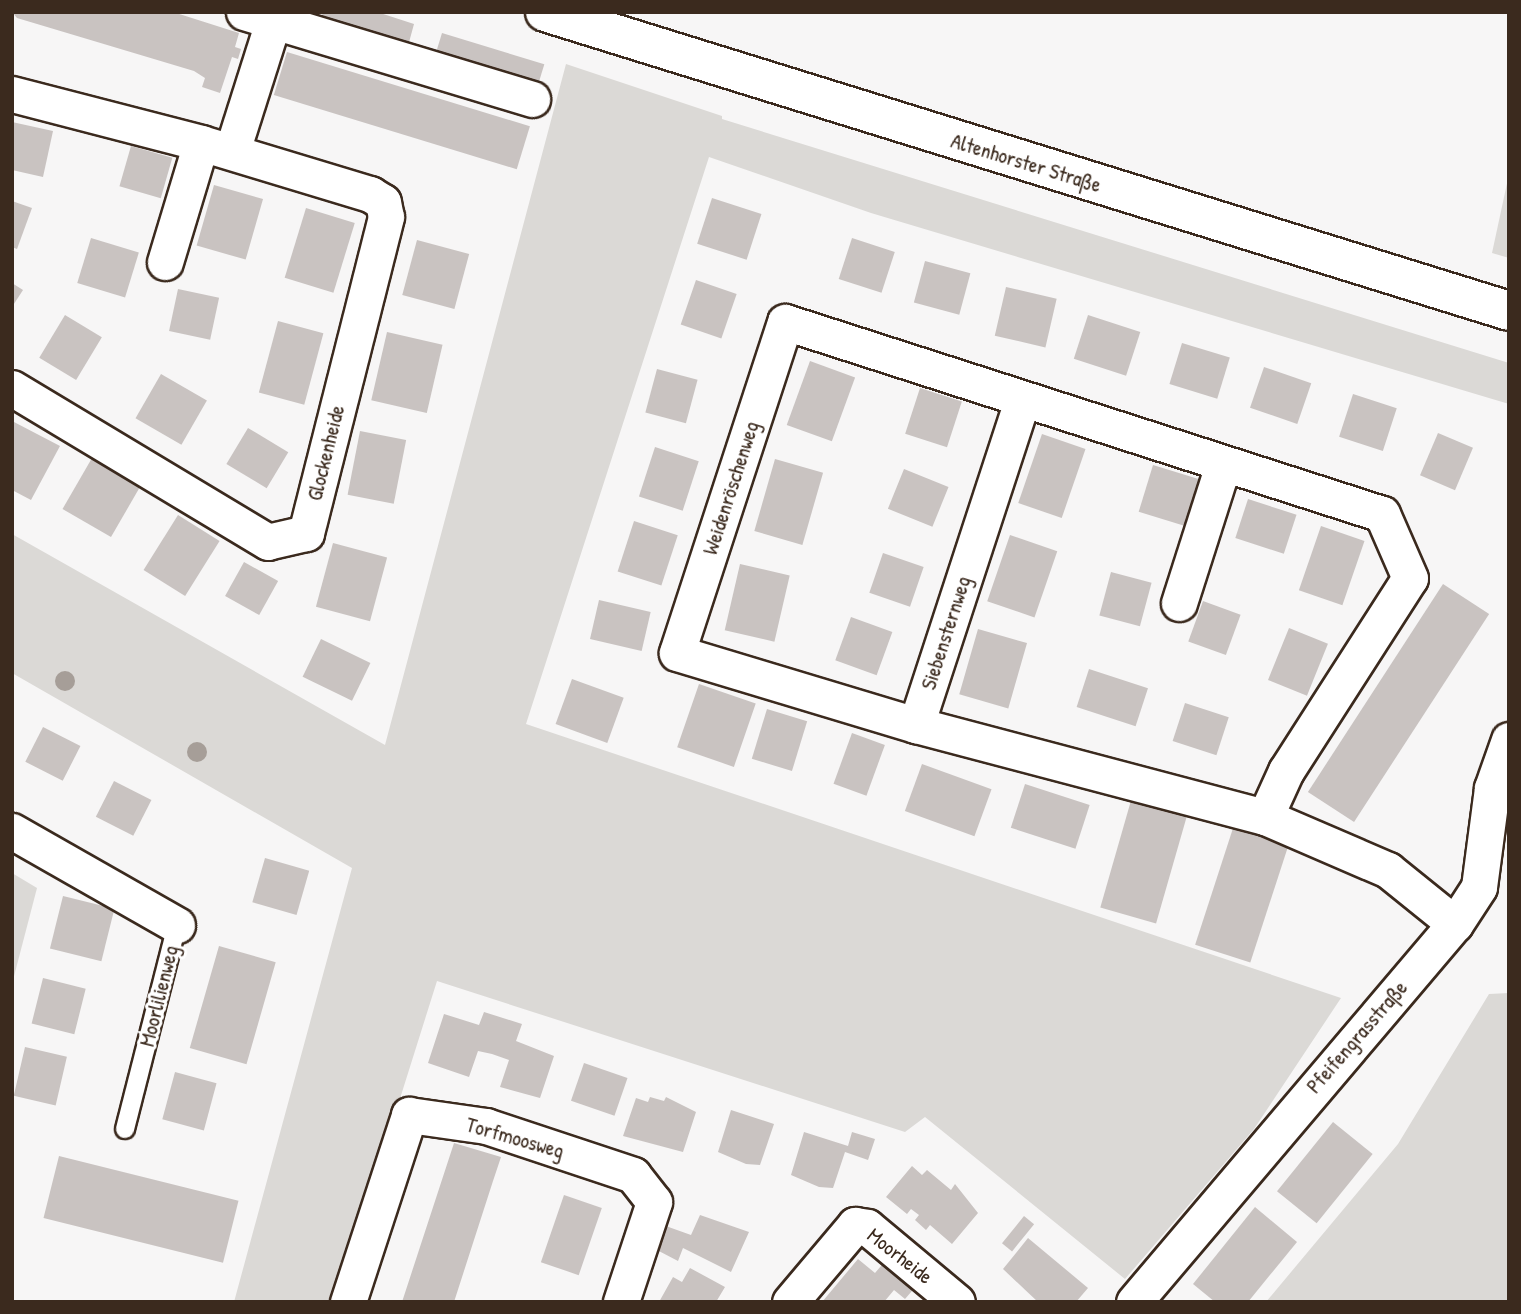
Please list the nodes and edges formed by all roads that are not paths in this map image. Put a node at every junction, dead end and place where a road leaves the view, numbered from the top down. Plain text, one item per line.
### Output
1 (545, 12) edge
2 (258, 17) edge
3 (12, 94) edge
4 (532, 99) dead end
5 (217, 147) junction
6 (165, 262) dead end
7 (1509, 311) edge
8 (12, 388) edge
9 (1022, 400) junction
10 (1223, 465) junction
11 (1179, 603) dead end
12 (916, 725) junction
13 (1509, 740) edge
14 (1265, 817) junction
15 (12, 831) edge
16 (1455, 924) junction
17 (177, 925) joint
18 (125, 1129) dead end
19 (348, 1302) edge
20 (621, 1302) edge
21 (790, 1302) edge
22 (957, 1302) edge
23 (1134, 1302) edge

1 - 7 street, Altenhorster Straße
2 - 4 street
2 - 5 street
3 - 5 street, Glockenheide
5 - 6 street
5 - 8 street, Glockenheide
9 - 10 street
9 - 12 street, Siebensternweg
9 - 12 street, Weidenröschenweg
10 - 11 street
10 - 14 street
12 - 14 street
13 - 16 street, Pfeifengrasstraße
14 - 16 street
15 - 17 street, Moorlilienweg
16 - 23 street, Pfeifengrasstraße
17 - 18 lane, Moorlilienweg
19 - 20 street, Torfmoosweg
21 - 22 street, Moorheide

